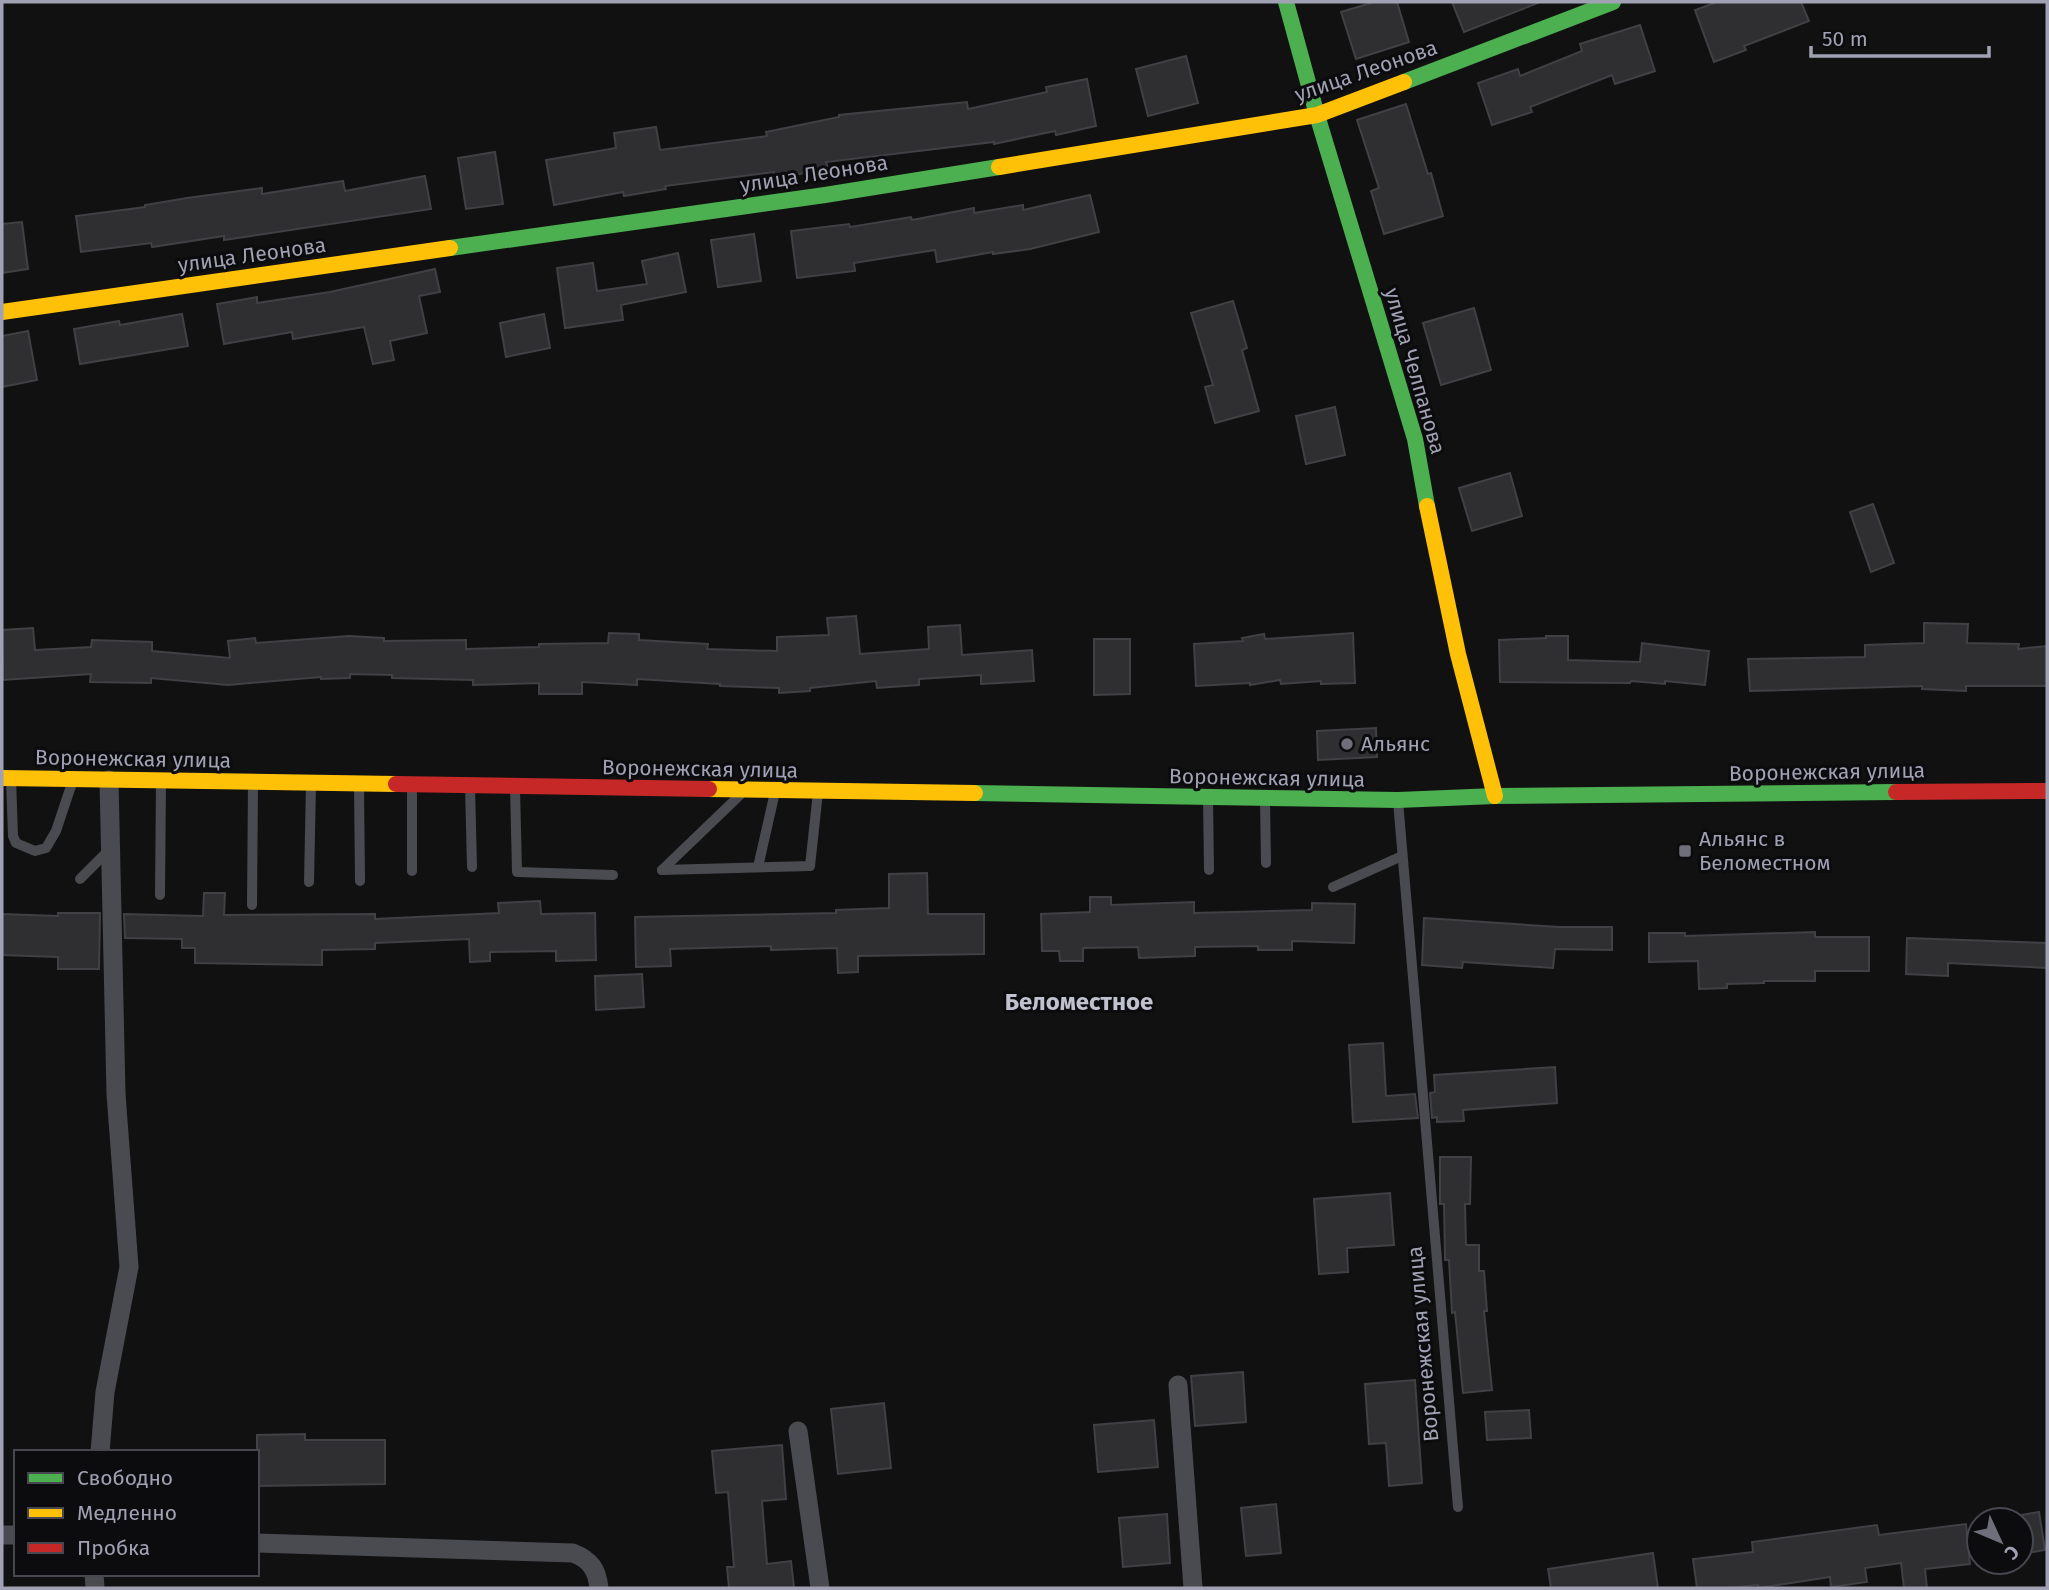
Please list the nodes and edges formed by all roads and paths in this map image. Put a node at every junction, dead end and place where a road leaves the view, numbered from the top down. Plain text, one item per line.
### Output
1 (1286, 2) edge
2 (1613, 2) edge
3 (1317, 115) junction
4 (2, 312) edge
5 (6, 778) edge
6 (73, 779) junction
7 (109, 780) junction
8 (161, 781) junction
9 (253, 782) junction
10 (311, 783) junction
11 (359, 784) junction
12 (412, 785) junction
13 (470, 786) junction
14 (515, 787) junction
15 (745, 790) junction
16 (776, 791) junction
17 (2047, 791) edge
18 (818, 792) junction
19 (1495, 796) junction
20 (1208, 798) junction
21 (1265, 799) junction
22 (1398, 800) junction
23 (111, 848) junction
24 (1402, 856) junction
25 (1266, 863) dead end
26 (472, 867) dead end
27 (758, 867) junction
28 (1209, 870) dead end
29 (412, 871) dead end
30 (613, 875) dead end
31 (80, 879) dead end
32 (360, 881) dead end
33 (309, 882) dead end
34 (1333, 887) dead end
35 (160, 895) dead end
36 (252, 905) dead end
37 (1178, 1385) dead end
38 (798, 1431) dead end
39 (100, 1450) edge
40 (1458, 1507) dead end
41 (259, 1543) edge
42 (600, 1588) edge
43 (820, 1588) edge
44 (1193, 1588) edge

1 - 3 street, улица Челпанова
2 - 3 street, улица Леонова
3 - 4 street, улица Леонова
3 - 19 street, улица Челпанова
5 - 6 street, Воронежская улица
5 - 6 lane
6 - 7 street, Воронежская улица
7 - 8 street, Воронежская улица
7 - 23 street
8 - 9 street, Воронежская улица
8 - 35 lane
9 - 10 street, Воронежская улица
9 - 36 lane
10 - 11 street, Воронежская улица
10 - 33 lane
11 - 12 street, Воронежская улица
11 - 32 lane
12 - 13 street, Воронежская улица
12 - 29 lane
13 - 14 street, Воронежская улица
13 - 26 lane
14 - 15 street, Воронежская улица
14 - 30 lane
15 - 16 street, Воронежская улица
15 - 27 lane
16 - 18 street, Воронежская улица
16 - 27 lane
17 - 19 street, Воронежская улица
18 - 20 street, Воронежская улица
18 - 27 lane
19 - 22 street, Воронежская улица
20 - 21 street, Воронежская улица
20 - 28 lane
21 - 22 street, Воронежская улица
21 - 25 lane
22 - 24 lane, Воронежская улица
23 - 31 lane
23 - 39 street
24 - 34 lane
24 - 40 lane, Воронежская улица
37 - 44 street
38 - 43 street
41 - 42 street

